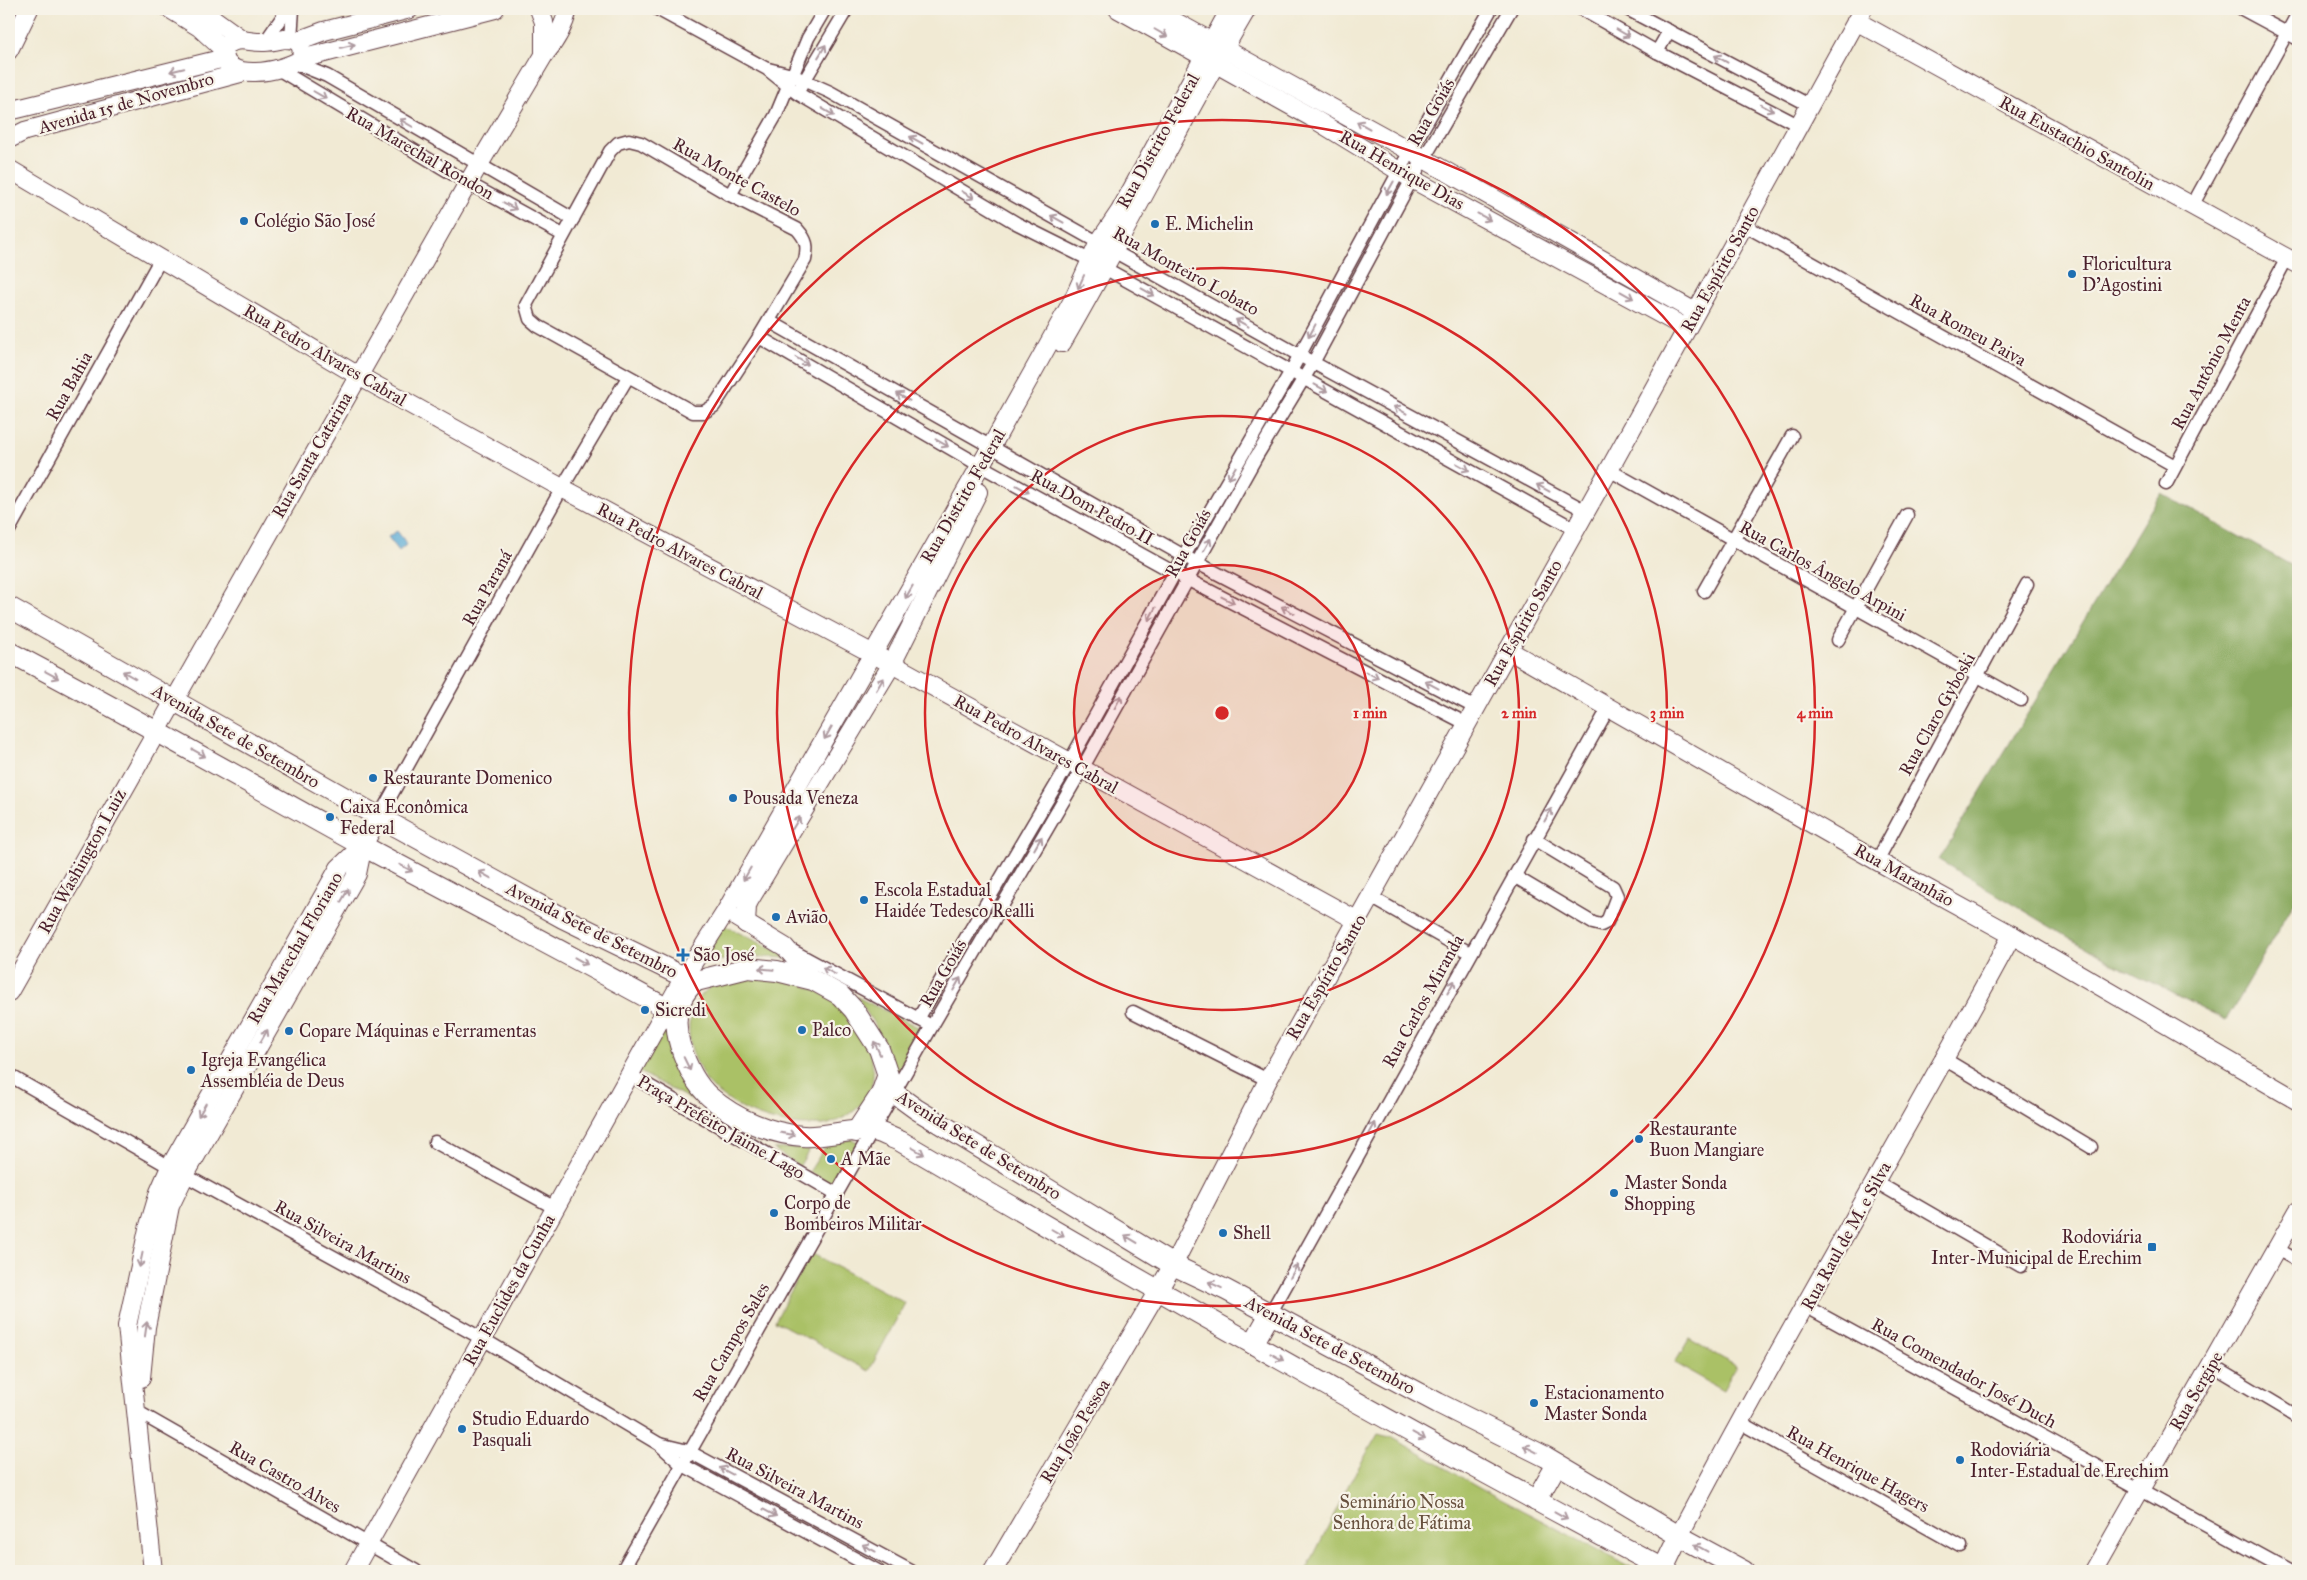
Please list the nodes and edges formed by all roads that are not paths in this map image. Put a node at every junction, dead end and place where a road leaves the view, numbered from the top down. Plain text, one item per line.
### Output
1 (29, 9) edge
2 (170, 9) edge
3 (200, 9) edge
4 (288, 9) edge
5 (293, 9) edge
6 (410, 9) edge
7 (495, 9) edge
8 (540, 9) edge
9 (561, 9) edge
10 (568, 9) edge
11 (657, 9) edge
12 (825, 9) edge
13 (847, 9) edge
14 (1118, 9) edge
15 (1152, 9) edge
16 (1230, 9) edge
17 (1246, 9) edge
18 (1491, 9) edge
19 (1511, 9) edge
20 (1581, 9) edge
21 (1627, 9) edge
22 (2242, 9) edge
23 (469, 12) edge
24 (2298, 12) edge
25 (1860, 15) edge
26 (1669, 31) junction
27 (2293, 36) edge
28 (243, 40) junction
29 (294, 40) junction
30 (265, 42) junction
31 (9, 50) edge
32 (1657, 52) junction
33 (1213, 53) junction
34 (224, 54) junction
35 (544, 55) junction
36 (1462, 63) junction
37 (291, 64) junction
38 (1476, 70) junction
39 (244, 72) junction
40 (1746, 73) junction
41 (804, 81) junction
42 (792, 85) junction
43 (1737, 92) junction
44 (1811, 106) junction
45 (1315, 109) junction
46 (9, 110) edge
47 (1800, 126) junction
48 (429, 136) junction
49 (9, 139) edge
50 (420, 154) junction
51 (1416, 155) junction
52 (479, 164) junction
53 (9, 169) edge
54 (1406, 175) junction
55 (468, 183) junction
56 (730, 195) junction
57 (2192, 206) junction
58 (573, 219) junction
59 (1744, 225) junction
60 (563, 235) junction
61 (1562, 238) junction
62 (1099, 242) junction
63 (1115, 251) junction
64 (1554, 255) junction
65 (160, 260) junction
66 (1349, 261) junction
67 (2293, 261) edge
68 (1098, 265) junction
69 (1363, 269) junction
70 (1695, 312) junction
71 (769, 321) junction
72 (1686, 328) junction
73 (760, 337) junction
74 (1299, 355) junction
75 (1313, 363) junction
76 (1291, 371) junction
77 (357, 375) junction
78 (628, 377) junction
79 (1304, 378) junction
80 (1792, 436) dead end
81 (995, 450) junction
82 (1250, 454) junction
83 (2175, 466) junction
84 (985, 468) junction
85 (1609, 470) junction
86 (2166, 484) dead end
87 (562, 488) junction
88 (1586, 511) junction
89 (1907, 515) dead end
90 (1575, 529) junction
91 (9, 530) edge
92 (1733, 540) junction
93 (1184, 556) junction
94 (1197, 562) junction
95 (1175, 573) junction
96 (1188, 579) junction
97 (2027, 584) dead end
98 (1704, 591) dead end
99 (9, 607) edge
100 (1856, 609) junction
101 (1838, 640) dead end
102 (1508, 650) junction
103 (9, 652) edge
104 (874, 654) junction
105 (1134, 661) junction
106 (892, 664) junction
107 (1977, 677) junction
108 (173, 700) junction
109 (2021, 700) dead end
110 (1609, 707) junction
111 (1476, 708) junction
112 (1467, 724) junction
113 (156, 730) junction
114 (1075, 766) junction
115 (379, 817) junction
116 (1534, 839) junction
117 (363, 846) junction
118 (1876, 861) junction
119 (1514, 876) junction
120 (992, 893) junction
121 (1371, 897) junction
122 (1005, 900) junction
123 (726, 911) junction
124 (746, 917) junction
125 (563, 918) junction
126 (1358, 921) junction
127 (2012, 935) junction
128 (553, 946) junction
129 (785, 947) junction
130 (1470, 953) junction
131 (690, 979) junction
132 (820, 984) junction
133 (9, 992) edge
134 (870, 994) junction
135 (1133, 1012) dead end
136 (671, 1013) junction
137 (918, 1019) junction
138 (932, 1026) junction
139 (1946, 1060) junction
140 (9, 1075) edge
141 (630, 1075) junction
142 (1268, 1080) junction
143 (890, 1085) junction
144 (2298, 1101) edge
145 (725, 1107) junction
146 (692, 1110) junction
147 (753, 1124) junction
148 (865, 1131) junction
149 (435, 1142) dead end
150 (2091, 1147) dead end
151 (772, 1157) junction
152 (178, 1171) junction
153 (1876, 1182) junction
154 (837, 1194) junction
155 (555, 1208) junction
156 (2298, 1211) edge
157 (2277, 1249) junction
158 (2298, 1261) edge
159 (1173, 1265) junction
160 (2021, 1266) dead end
161 (1158, 1291) junction
162 (1807, 1306) junction
163 (1270, 1314) junction
164 (481, 1338) junction
165 (1253, 1344) junction
166 (2211, 1365) junction
167 (138, 1412) junction
168 (2298, 1417) edge
169 (1739, 1422) junction
170 (659, 1444) junction
171 (688, 1451) junction
172 (681, 1464) junction
173 (1558, 1464) junction
174 (2140, 1489) junction
175 (1536, 1501) junction
176 (801, 1512) junction
177 (794, 1526) junction
178 (1679, 1536) junction
179 (368, 1545) junction
180 (1960, 1546) dead end
181 (1665, 1570) edge
182 (153, 1571) edge
183 (353, 1571) edge
184 (416, 1571) edge
185 (622, 1571) edge
186 (878, 1571) edge
187 (911, 1571) edge
188 (993, 1571) edge
189 (1744, 1571) edge
190 (2094, 1571) edge
191 (2290, 1571) edge

1 - 31 street
2 - 34 street
3 - 28 street
4 - 30 street
5 - 29 street
6 - 29 street, Avenida 15 de Novembro
7 - 23 street, Avenida 15 de Novembro
8 - 9 street
8 - 35 street
10 - 35 street, Rua Santa Catarina
11 - 42 street, Rua Monteiro Lobato
12 - 42 street
41 -> 13 street
14 -> 33 street, Rua Henrique Dias
15 - 33 street, Rua Henrique Dias
16 - 33 street, Rua Distrito Federal
17 - 33 street, Rua Distrito Federal
18 - 36 street, Rua Goiás
19 - 38 street, Rua Goiás
20 -> 32 street
21 - 26 street
22 - 27 street
37 -> 23 street, Avenida 15 de Novembro
24 - 27 street
25 - 44 street, Rua Espírito Santo
25 - 57 street, Rua Eustachio Santolin
26 - 32 street
40 -> 26 street
27 - 57 street
28 - 30 street, Avenida 15 de Novembro
28 - 34 street, Avenida 15 de Novembro
29 - 30 street, Avenida 15 de Novembro
29 - 37 street
32 - 43 street
33 - 45 street, Rua Henrique Dias
33 - 62 street, Rua Distrito Federal
33 - 63 street, Rua Distrito Federal
34 - 39 street, Avenida 15 de Novembro
34 -> 46 street, Avenida 15 de Novembro
35 - 52 street, Rua Santa Catarina
36 - 38 street
36 - 51 street, Rua Goiás
37 - 39 street, Avenida 15 de Novembro
48 -> 37 street, Rua Marechal Rondon
37 -> 50 street, Rua Marechal Rondon
38 - 51 street, Rua Goiás
39 - 49 street, Avenida 15 de Novembro
40 - 43 street
40 - 44 street
41 - 42 street
62 -> 41 street, Rua Monteiro Lobato
42 - 56 street
42 -> 68 street, Rua Monteiro Lobato
43 -> 47 street
44 - 47 street, Rua Espírito Santo
51 -> 45 street, Rua Henrique Dias
45 - 54 street, Rua Henrique Dias
47 - 59 street, Rua Espírito Santo
48 - 50 street
48 - 52 street, Rua Marechal Rondon
50 - 55 street, Rua Marechal Rondon
51 - 54 street, Rua Goiás
51 - 61 street, Rua Henrique Dias
52 - 55 street, Rua Santa Catarina
52 - 58 street, Rua Marechal Rondon
53 - 65 street, Rua Pedro Alvares Cabral
54 -> 64 street, Rua Henrique Dias
54 -> 66 street, Rua Goiás
54 - 69 street, Rua Goiás
55 -> 60 street, Rua Marechal Rondon
55 - 77 street, Rua Santa Catarina
56 - 58 street, Rua Monte Castelo
56 - 71 street, Rua Monte Castelo
57 - 67 street, Rua Eustachio Santolin
58 - 60 street, Rua Monte Castelo
59 - 70 street, Rua Espírito Santo
59 - 83 street, Rua Romeu Paiva
60 - 78 street, Rua Monte Castelo
61 - 64 street
61 - 70 street, Rua Henrique Dias
62 - 63 street, Rua Monteiro Lobato
62 - 68 street, Rua Distrito Federal
63 - 68 street, Rua Distrito Federal
74 -> 63 street, Rua Monteiro Lobato
64 -> 72 street, Rua Henrique Dias
65 - 77 street, Rua Pedro Alvares Cabral
65 - 91 street, Rua Bahia
66 - 69 street
66 -> 74 street, Rua Goiás
67 - 83 street, Rua Antônio Menta
68 -> 76 street, Rua Monteiro Lobato
68 - 81 street, Rua Distrito Federal
69 - 75 street, Rua Goiás
70 - 72 street, Rua Espírito Santo
71 - 73 street, Rua Monte Castelo
81 -> 71 street, Rua Dom Pedro II
72 - 85 street, Rua Espírito Santo
73 - 78 street, Rua Monte Castelo
73 -> 84 street, Rua Dom Pedro II
74 - 75 street, Rua Monteiro Lobato
74 - 76 street, Rua Goiás
75 - 79 street, Rua Goiás
88 -> 75 street, Rua Monteiro Lobato
76 - 79 street, Rua Monteiro Lobato
76 - 82 street, Rua Goiás
77 - 87 street, Rua Pedro Alvares Cabral
77 - 108 street, Rua Santa Catarina
78 - 87 street, Rua Paraná
79 - 82 street, Rua Goiás
79 -> 90 street, Rua Monteiro Lobato
80 - 92 street
81 - 84 street, Rua Distrito Federal
81 - 93 street, Rua Dom Pedro II
82 -> 93 street, Rua Goiás
94 -> 82 street, Rua Goiás
83 - 86 street, Rua Antônio Menta
84 -> 95 street, Rua Dom Pedro II
84 -> 104 street, Rua Distrito Federal
84 - 106 street, Rua Distrito Federal
85 - 88 street, Rua Espírito Santo
85 - 92 street, Rua Carlos Ângelo Arpini
87 - 104 street, Rua Pedro Alvares Cabral
87 - 115 street, Rua Paraná
88 - 90 street, Rua Espírito Santo
89 - 100 street
90 - 102 street, Rua Espírito Santo
92 - 98 street
92 - 100 street, Rua Carlos Ângelo Arpini
93 - 94 street, Rua Dom Pedro II
93 - 95 street, Rua Goiás
94 - 96 street, Rua Goiás
111 -> 94 street, Rua Dom Pedro II
95 - 96 street, Rua Dom Pedro II
95 -> 105 street, Rua Goiás
96 - 105 street, Rua Goiás
96 -> 112 street, Rua Dom Pedro II
97 - 107 street, Rua Claro Gyboski
108 -> 99 main road, Avenida Sete de Setembro
100 - 101 street
100 - 107 street, Rua Carlos Ângelo Arpini
102 - 110 street, Rua Maranhão
102 - 111 street, Rua Espírito Santo
103 -> 113 main road, Avenida Sete de Setembro
104 - 106 street, Rua Pedro Alvares Cabral
104 -> 123 street, Rua Distrito Federal
105 - 114 street, Rua Goiás
106 - 114 street, Rua Pedro Alvares Cabral
124 -> 106 street, Rua Distrito Federal
107 - 109 street, Rua Carlos Ângelo Arpini
107 - 118 street, Rua Claro Gyboski
108 - 113 street, Rua Santa Catarina
108 - 115 main road, Avenida Sete de Setembro
116 -> 110 street, Rua Carlos Miranda
110 - 118 street, Rua Maranhão
111 - 112 street, Rua Espírito Santo
112 - 121 street, Rua Espírito Santo
113 -> 117 main road, Avenida Sete de Setembro
113 - 133 street, Rua Washington Luiz
114 - 120 street, Rua Goiás
122 -> 114 street, Rua Goiás
114 - 126 street, Rua Pedro Alvares Cabral
115 - 117 street, Rua Marechal Floriano
125 -> 115 main road, Avenida Sete de Setembro
116 - 119 street, Rua Carlos Miranda
116 - 119 street
117 -> 128 main road, Avenida Sete de Setembro
117 - 152 street, Rua Marechal Floriano
118 - 127 street, Rua Maranhão
119 - 130 street, Rua Carlos Miranda
120 - 122 street
120 - 137 street, Rua Goiás
121 - 126 street, Rua Espírito Santo
121 - 130 street
138 -> 122 street, Rua Goiás
123 - 124 street
123 - 131 street, Rua Distrito Federal
124 - 129 street
125 - 128 main road
125 - 131 main road, Avenida Sete de Setembro
126 - 142 street, Rua Espírito Santo
127 - 139 street, Rua Raul de M. e Silva
127 - 144 street, Rua Maranhão
128 -> 136 main road, Avenida Sete de Setembro
129 - 132 street
134 -> 129 street
163 -> 130 street, Rua Carlos Miranda
132 -> 131 main road, Avenida Sete de Setembro
131 - 136 main road
132 - 134 street
143 -> 132 main road, Avenida Sete de Setembro
134 - 137 street
135 - 142 street
136 - 141 street, Rua Euclides da Cunha
136 -> 145 main road, Avenida Sete de Setembro
137 - 138 street
138 - 143 street, Rua Goiás
139 - 150 street
139 - 153 street, Rua Raul de M. e Silva
140 - 152 street, Rua Silveira Martins
141 - 146 street, Praça Prefeito Jaime Lago
141 - 155 street, Rua Euclides da Cunha
142 - 159 street, Rua Espírito Santo
143 - 148 main road
159 -> 143 main road, Avenida Sete de Setembro
145 - 146 street
145 - 147 main road, Avenida Sete de Setembro
146 - 151 street, Praça Prefeito Jaime Lago
147 -> 148 main road, Avenida Sete de Setembro
147 - 151 street
148 - 154 street, Rua Campos Sales
148 -> 161 main road, Avenida Sete de Setembro
149 - 155 street
151 - 154 street, Praça Prefeito Jaime Lago
152 - 164 street, Rua Silveira Martins
152 - 167 street, Rua Marechal Floriano
153 - 160 street
153 - 162 street, Rua Raul de M. e Silva
154 - 171 street, Rua Campos Sales
155 - 164 street, Rua Euclides da Cunha
156 - 157 street, Rua Sergipe
157 - 158 street
157 - 166 street, Rua Sergipe
159 - 161 street, Rua Espírito Santo
163 -> 159 main road, Avenida Sete de Setembro
161 - 165 main road, Avenida Sete de Setembro
161 - 188 street, Rua João Pessoa
162 - 169 street, Rua Raul de M. e Silva
162 - 174 street, Rua Comendador José Duch
163 - 165 main road
173 -> 163 main road, Avenida Sete de Setembro
164 - 170 street, Rua Silveira Martins
164 - 179 street, Rua Euclides da Cunha
165 -> 175 main road, Avenida Sete de Setembro
166 - 168 street
166 - 174 street, Rua Sergipe
167 - 179 street, Rua Castro Alves
167 - 182 street, Rua Marechal Floriano
169 - 178 street, Rua Raul de M. e Silva
169 - 180 street, Rua Henrique Hagers
170 - 171 street, Rua Silveira Martins
170 - 172 street, Rua Silveira Martins
171 - 172 street, Rua Campos Sales
176 -> 171 street, Rua Silveira Martins
172 -> 177 street, Rua Silveira Martins
172 - 185 street, Rua Campos Sales
173 - 175 main road
173 - 178 main road, Avenida Sete de Setembro
174 - 190 street, Rua Sergipe
174 - 191 street, Rua Comendador José Duch
175 -> 181 main road, Avenida Sete de Setembro
176 - 177 street
187 -> 176 street, Rua Silveira Martins
177 - 186 street, Rua Silveira Martins
178 - 181 main road
189 -> 178 main road, Avenida Sete de Setembro
179 - 183 street, Rua Euclides da Cunha
179 - 184 street, Rua Castro Alves

